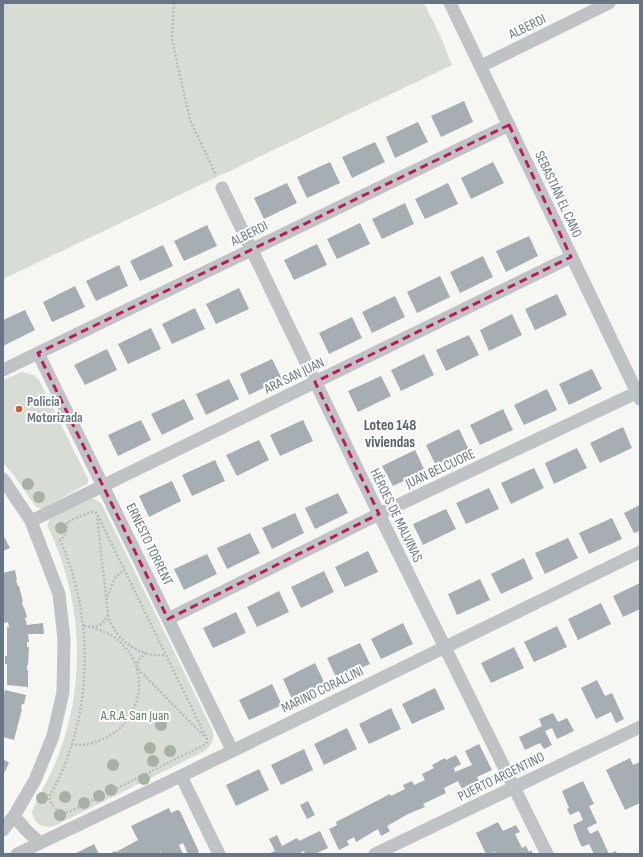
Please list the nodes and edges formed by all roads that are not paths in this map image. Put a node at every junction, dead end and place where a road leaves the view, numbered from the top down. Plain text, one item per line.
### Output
1 (450, 3) edge
2 (609, 3) edge
3 (481, 66) junction
4 (509, 125) junction
5 (222, 188) road end
6 (251, 249) junction
7 (571, 257) junction
8 (38, 353) junction
9 (3, 370) edge
10 (315, 382) junction
11 (639, 394) edge
12 (3, 478) edge
13 (103, 486) junction
14 (379, 514) junction
15 (31, 521) junction
16 (640, 552) edge
17 (168, 619) junction
18 (444, 647) junction
19 (640, 727) edge
20 (232, 750) junction
21 (181, 776) junction
22 (515, 788) junction
23 (14, 816) junction
24 (3, 830) edge
25 (40, 843) junction
26 (17, 854) edge
27 (219, 854) edge
28 (375, 854) edge
29 (547, 854) edge

1 - 3 street, SEBASTIÁN EL CANO
2 - 3 street, ALBERDI
3 - 4 street, SEBASTIÁN EL CANO
4 - 6 street, ALBERDI
4 - 7 street, SEBASTIÁN EL CANO
5 - 6 street, HÉROES DE MALVINAS
6 - 8 street, ALBERDI
6 - 10 street, HÉROES DE MALVINAS
7 - 10 street, ARA SAN JUAN
7 - 11 street, SEBASTIÁN EL CANO
8 - 9 street, ALBERDI
8 - 13 street, ERNESTO TORRENT
10 - 13 street, ARA SAN JUAN
10 - 14 street, HÉROES DE MALVINAS
11 - 14 street, JUAN BELCUORE
12 - 15 street
13 - 15 street, ARA SAN JUAN
13 - 17 street, ERNESTO TORRENT
14 - 17 street, JUAN BELCUORE
14 - 18 street, HÉROES DE MALVINAS
15 - 23 street
16 - 18 street, MARINO CORALLINI
17 - 20 street, ERNESTO TORRENT
18 - 20 street, MARINO CORALLINI
18 - 22 street, HÉROES DE MALVINAS
19 - 22 street, PUERTO ARGENTINO
20 - 21 street, MARINO CORALLINI
21 - 25 street, MARINO CORALLINI
21 - 27 street
22 - 28 street, PUERTO ARGENTINO
22 - 29 street, HÉROES DE MALVINAS
23 - 24 street
23 - 25 street
25 - 26 street, MARINO CORALLINI

